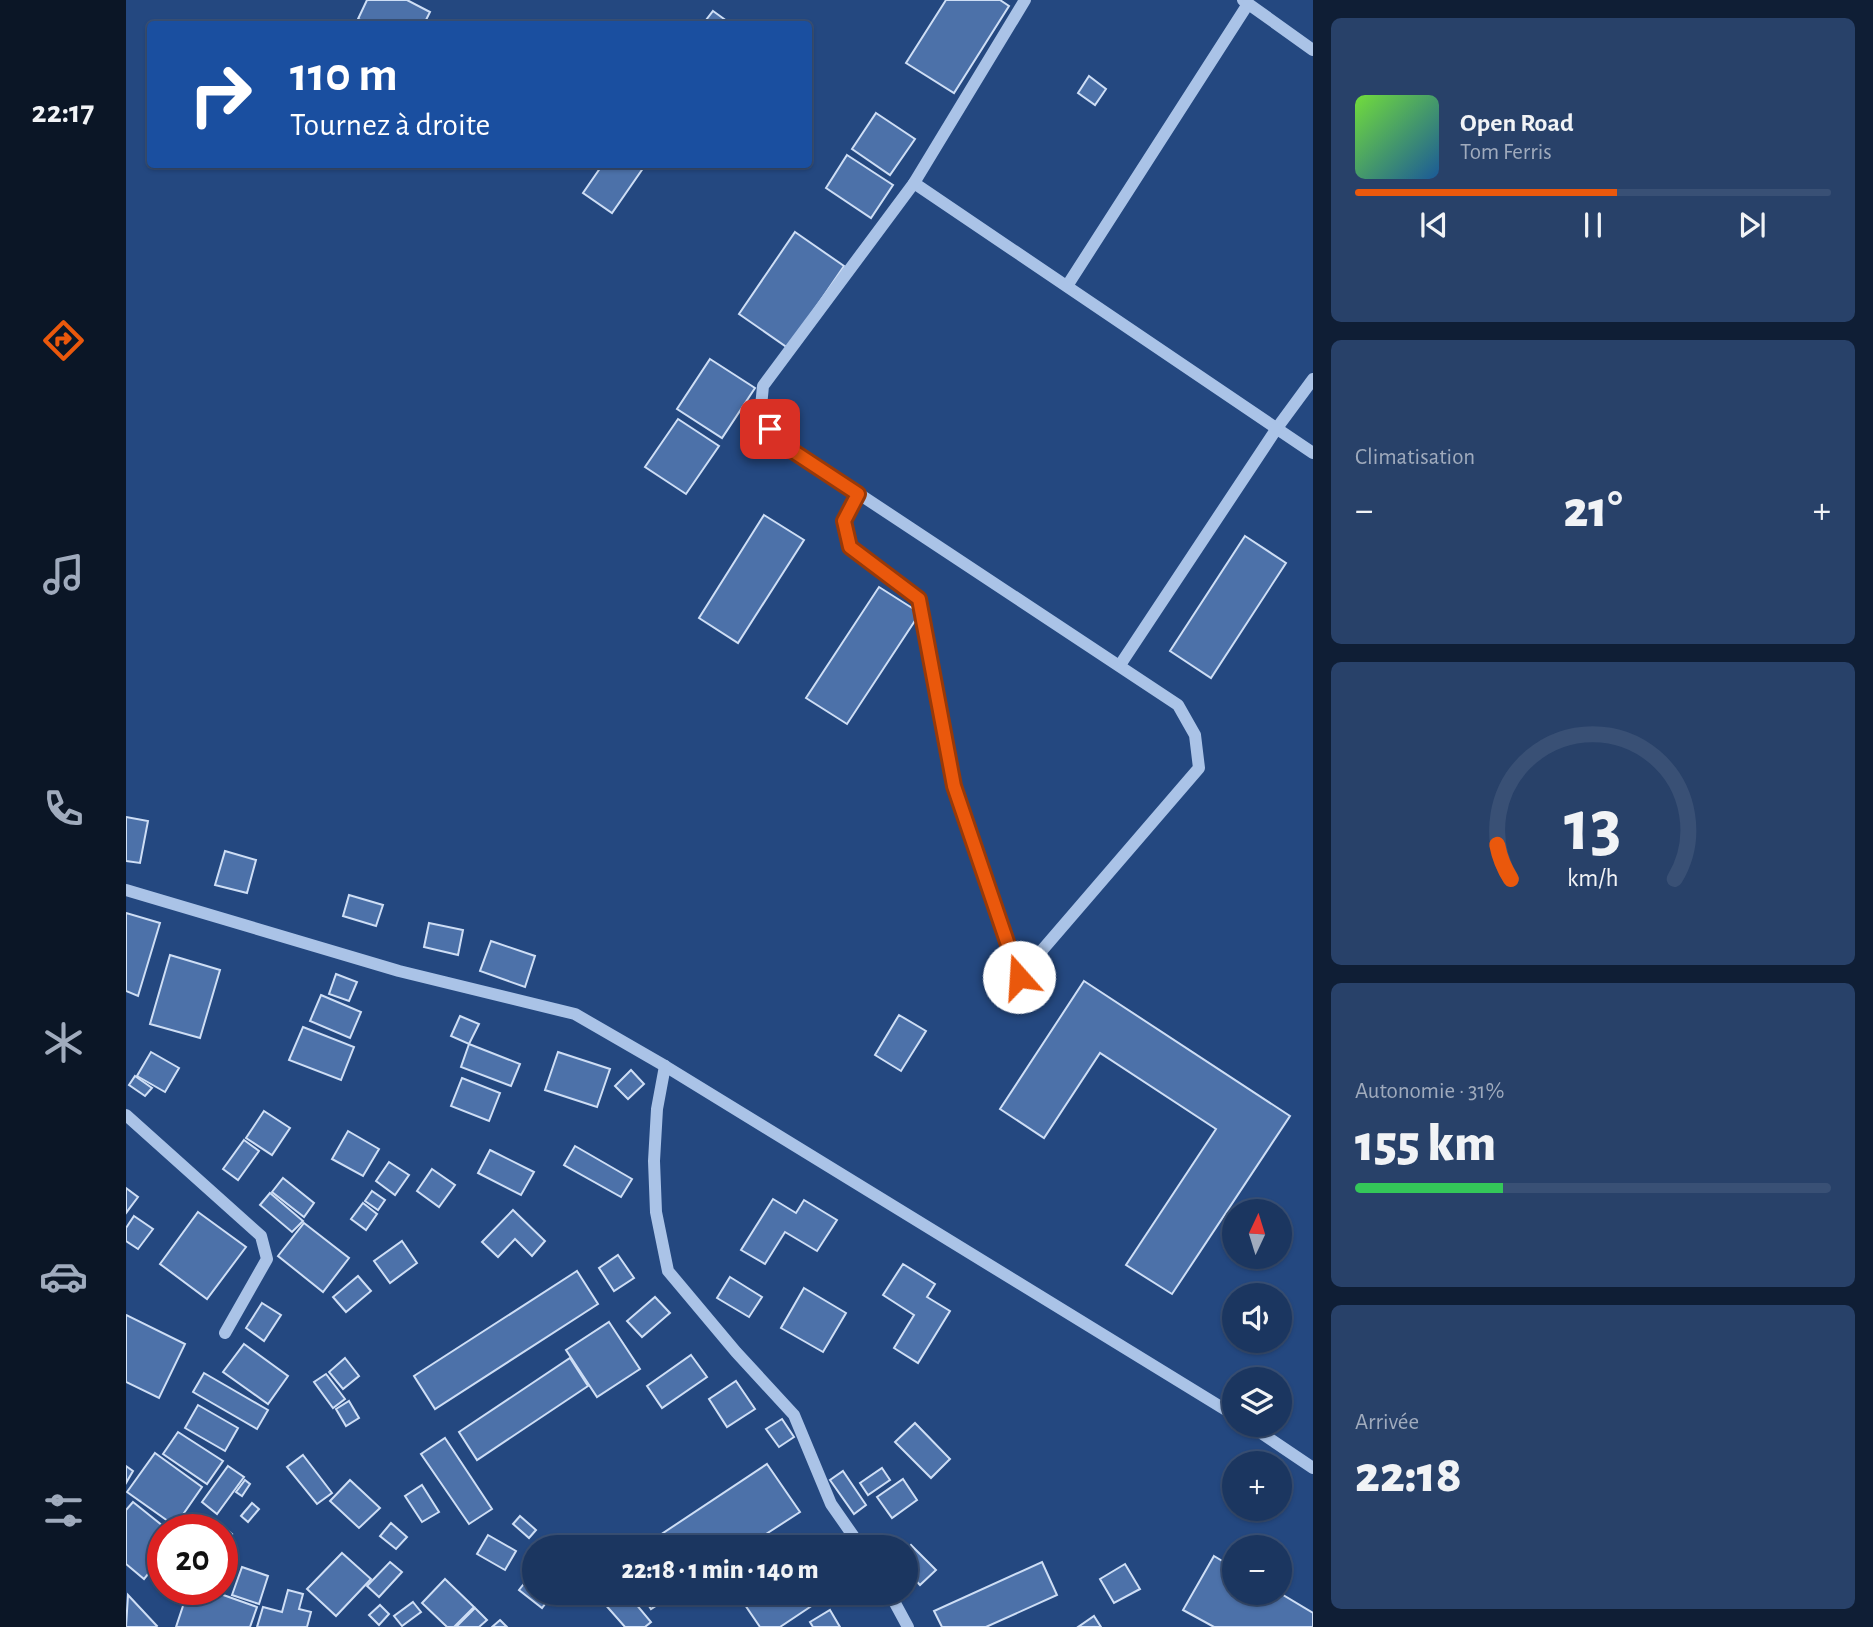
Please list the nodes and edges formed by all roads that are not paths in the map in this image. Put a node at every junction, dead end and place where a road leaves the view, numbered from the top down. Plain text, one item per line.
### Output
1 (1025, 0) edge
2 (1245, 2) edge
3 (1313, 50) edge
4 (914, 183) junction
5 (1067, 286) junction
6 (1313, 379) edge
7 (1277, 428) junction
8 (1313, 453) edge
9 (858, 494) junction
10 (1120, 665) junction
11 (126, 890) edge
12 (665, 1066) junction
13 (126, 1115) edge
14 (225, 1333) dead end
15 (1222, 1408) edge
16 (1267, 1437) edge
17 (1313, 1468) edge
18 (853, 1535) edge
19 (897, 1605) edge
20 (908, 1627) edge

1 - 4 street
2 - 3 street
2 - 5 street
4 - 5 street
4 - 9 street
5 - 7 street
6 - 7 street
7 - 8 street
7 - 10 street
9 - 10 street
9 - 10 street
11 - 12 street
12 - 15 street
12 - 18 street
13 - 14 street
16 - 17 street
19 - 20 street

